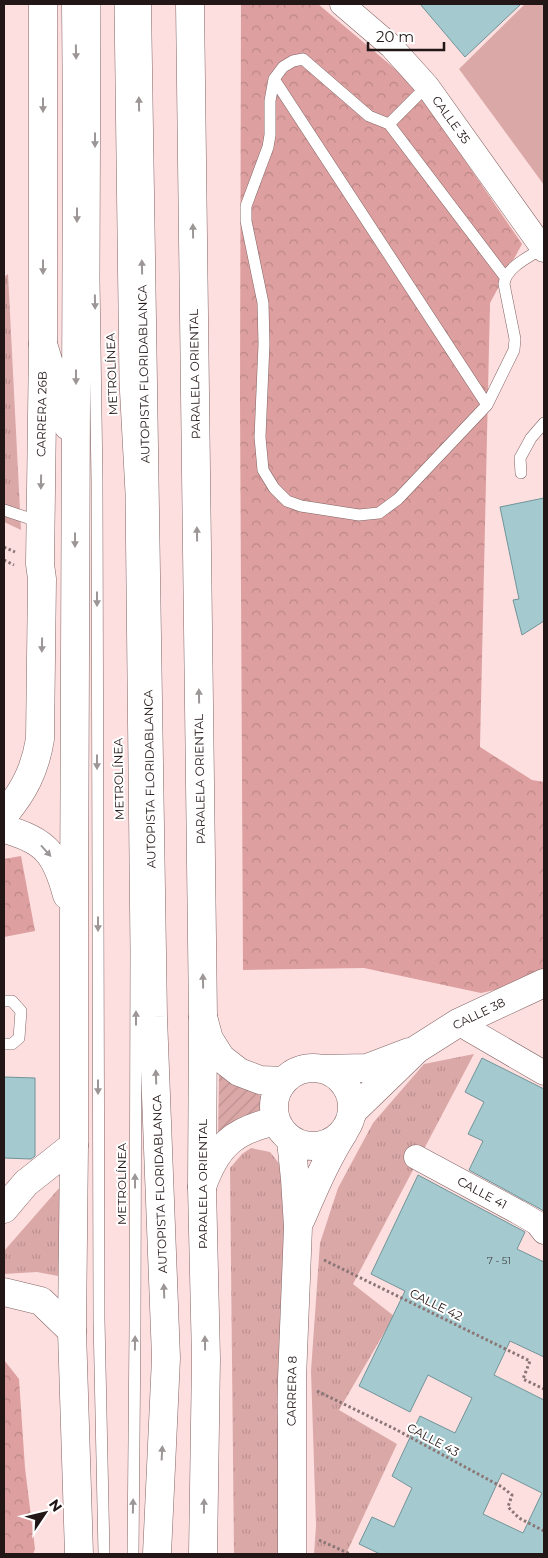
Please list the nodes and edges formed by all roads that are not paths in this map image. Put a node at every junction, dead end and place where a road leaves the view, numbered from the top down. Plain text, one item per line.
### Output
1 (43, 4) edge
2 (76, 4) edge
3 (95, 4) edge
4 (120, 4) edge
5 (137, 4) edge
6 (342, 4) edge
7 (192, 8) edge
8 (274, 79) junction
9 (426, 86) junction
10 (389, 124) junction
11 (543, 249) edge
12 (505, 277) junction
13 (43, 344) junction
14 (486, 406) junction
15 (544, 423) edge
16 (76, 453) junction
17 (521, 473) dead end
18 (4, 510) edge
19 (41, 522) junction
20 (4, 815) edge
21 (4, 830) edge
22 (74, 922) junction
23 (544, 983) edge
24 (4, 1001) edge
25 (203, 1017) junction
26 (458, 1023) junction
27 (4, 1044) edge
28 (417, 1049) junction
29 (321, 1069) junction
30 (544, 1073) edge
31 (283, 1081) junction
32 (348, 1123) junction
33 (283, 1130) junction
34 (74, 1145) junction
35 (416, 1157) dead end
36 (202, 1187) junction
37 (4, 1209) edge
38 (544, 1232) edge
39 (297, 1237) junction
40 (4, 1292) edge
41 (72, 1331) junction
42 (79, 1554) edge
43 (104, 1554) edge
44 (133, 1554) edge
45 (157, 1554) edge
46 (203, 1554) edge
47 (292, 1554) edge

1 -> 13 main road, CARRERA 26B
2 -> 16 main road
3 -> 43 lane, METROLÍNEA
44 -> 4 lane, METROLÍNEA
45 -> 5 main road, AUTOPISTA FLORIDABLANCA
6 - 9 street, CALLE 35
25 -> 7 main road, PARALELA ORIENTAL
8 - 10 lane
8 - 14 lane
8 - 14 lane
9 - 10 lane
9 - 11 street, CALLE 35
10 - 12 lane
11 - 12 lane
12 - 14 lane
13 - 16 main road
13 -> 19 main road, CARRERA 26B
15 - 17 lane
16 -> 22 main road
18 - 19 lane
19 -> 20 main road, CARRERA 26B
21 -> 22 main road
22 - 34 main road
23 - 26 main road, CALLE 38
24 - 27 lane
25 - 31 main road
25 - 36 main road, PARALELA ORIENTAL
26 - 28 main road, CALLE 38
26 - 30 street
28 - 29 main road, CALLE 38
28 - 32 main road, CALLE 38
29 - 31 main road
29 - 32 main road
31 - 33 main road
32 - 33 main road
32 - 39 main road, CARRERA 8
33 - 36 main road
33 - 39 main road, CARRERA 8
34 - 37 main road
34 - 41 main road
35 - 38 street, CALLE 41
46 -> 36 main road, PARALELA ORIENTAL
39 - 47 main road, CARRERA 8
40 - 41 main road
41 - 42 main road

